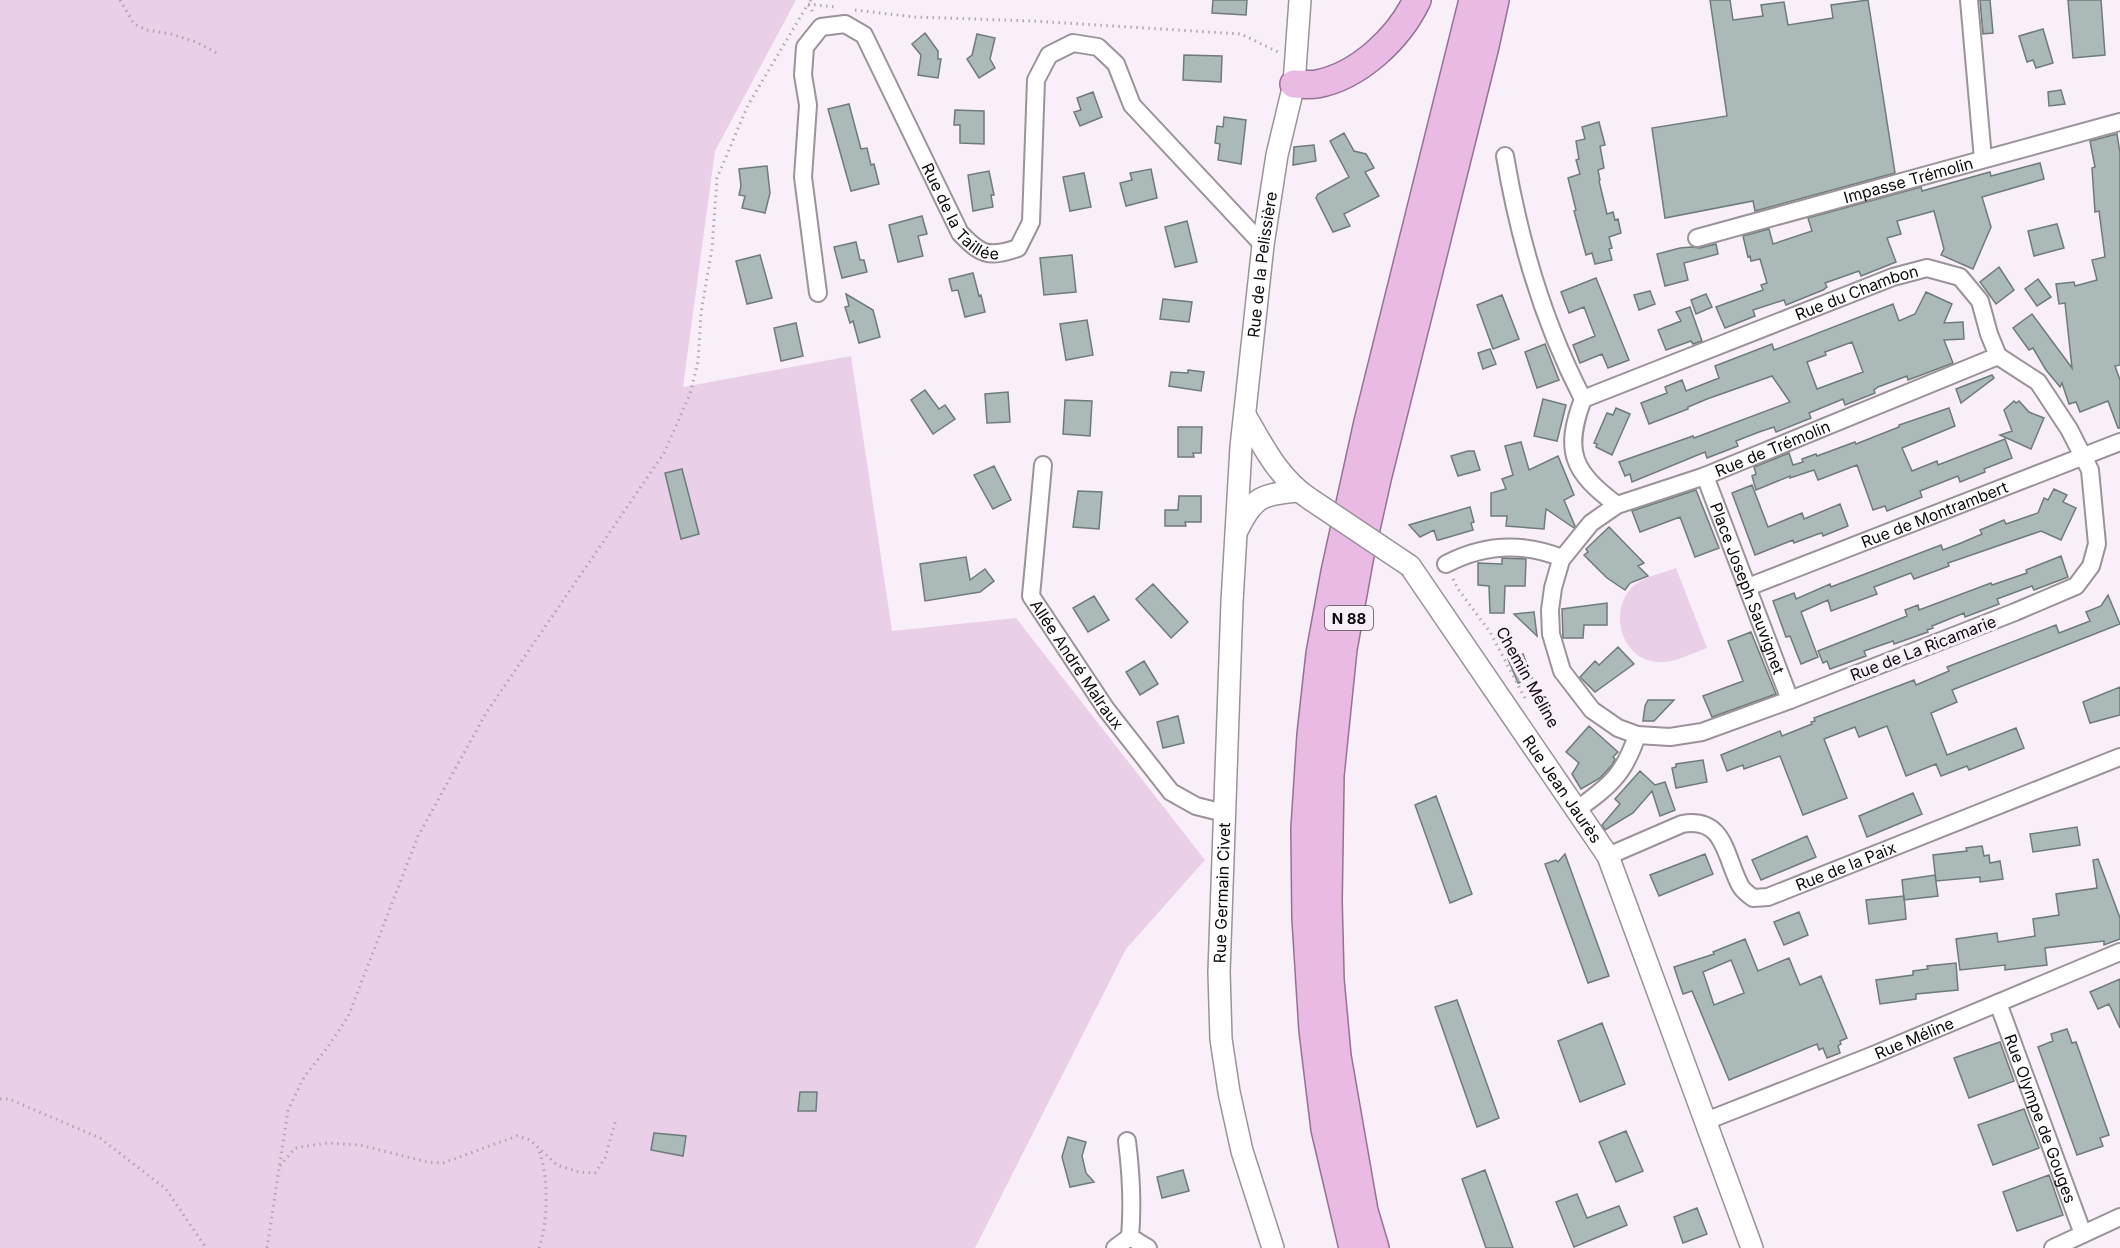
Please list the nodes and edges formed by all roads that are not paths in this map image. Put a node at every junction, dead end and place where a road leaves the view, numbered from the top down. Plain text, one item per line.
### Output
1 (1300, 0) edge
2 (1417, 0) edge
3 (1473, 0) edge
4 (1495, 0) edge
5 (1969, 0) edge
6 (1294, 72) junction
7 (2120, 122) edge
8 (1505, 156) dead end
9 (1983, 159) junction
10 (1697, 238) dead end
11 (1263, 245) junction
12 (818, 293) dead end
13 (1998, 356) junction
14 (1583, 399) junction
15 (1245, 415) junction
16 (2120, 442) edge
17 (2084, 455) junction
18 (1043, 465) dead end
19 (1705, 476) junction
20 (1303, 495) junction
21 (1617, 505) junction
22 (1236, 532) junction
23 (1562, 558) junction
24 (1446, 564) road end
25 (1748, 587) junction
26 (1558, 662) joint
27 (1790, 700) junction
28 (1637, 735) junction
29 (2120, 757) edge
30 (1575, 811) junction
31 (1224, 813) junction
32 (1608, 856) junction
33 (2120, 952) edge
34 (1998, 1003) junction
35 (1706, 1121) junction
36 (1126, 1141) dead end
37 (2120, 1217) edge
38 (2083, 1234) junction
39 (1130, 1237) junction
40 (1114, 1248) edge
41 (1148, 1248) edge
42 (1273, 1248) edge
43 (1353, 1248) edge
44 (1375, 1248) edge
45 (1752, 1248) edge
46 (2053, 1248) edge

1 - 6 street, Rue de la Pelissière
2 - 6 highway
3 - 43 highway, N 88
4 - 44 highway, N 88
5 - 9 street
6 - 11 street, Rue de la Pelissière
7 - 9 street, Impasse Trémolin
8 - 14 street
9 - 10 street, Impasse Trémolin
11 - 12 street, Rue de la Taillée
11 - 15 street, Rue de la Pelissière
13 - 14 street, Rue du Chambon
13 - 17 street
13 - 19 street, Rue de Trémolin
14 - 21 street
15 - 20 street, Rue Jean Jaurès
15 - 22 street, Rue de la Pelissière
16 - 17 street, Rue de Montrambert
17 - 25 street, Rue de Montrambert
17 - 27 street, Rue de La Ricamarie
18 - 31 street, Allée André Malraux
19 - 21 street, Rue de Trémolin
19 - 25 street, Place Joseph Sauvignet
20 - 22 street
20 - 30 street, Rue Jean Jaurès, bridge
21 - 23 street, Rue de Trémolin
22 - 31 street, Rue Germain Civet
23 - 24 street
23 - 26 street, Rue de Trémolin
25 - 27 street, Place Joseph Sauvignet
26 - 28 street, Rue de La Ricamarie
27 - 28 street, Rue de La Ricamarie
28 - 30 street
29 - 32 street, Rue de la Paix
30 - 32 street, Rue Jean Jaurès
31 - 42 street, Rue Germain Civet
32 - 35 street, Rue Jean Jaurès
33 - 34 street, Rue Méline
34 - 35 street, Rue Méline
34 - 38 street, Rue Olympe de Gouges
35 - 45 street, Rue Jean Jaurès
36 - 39 street
37 - 38 street
38 - 46 street
39 - 40 street
39 - 41 street

